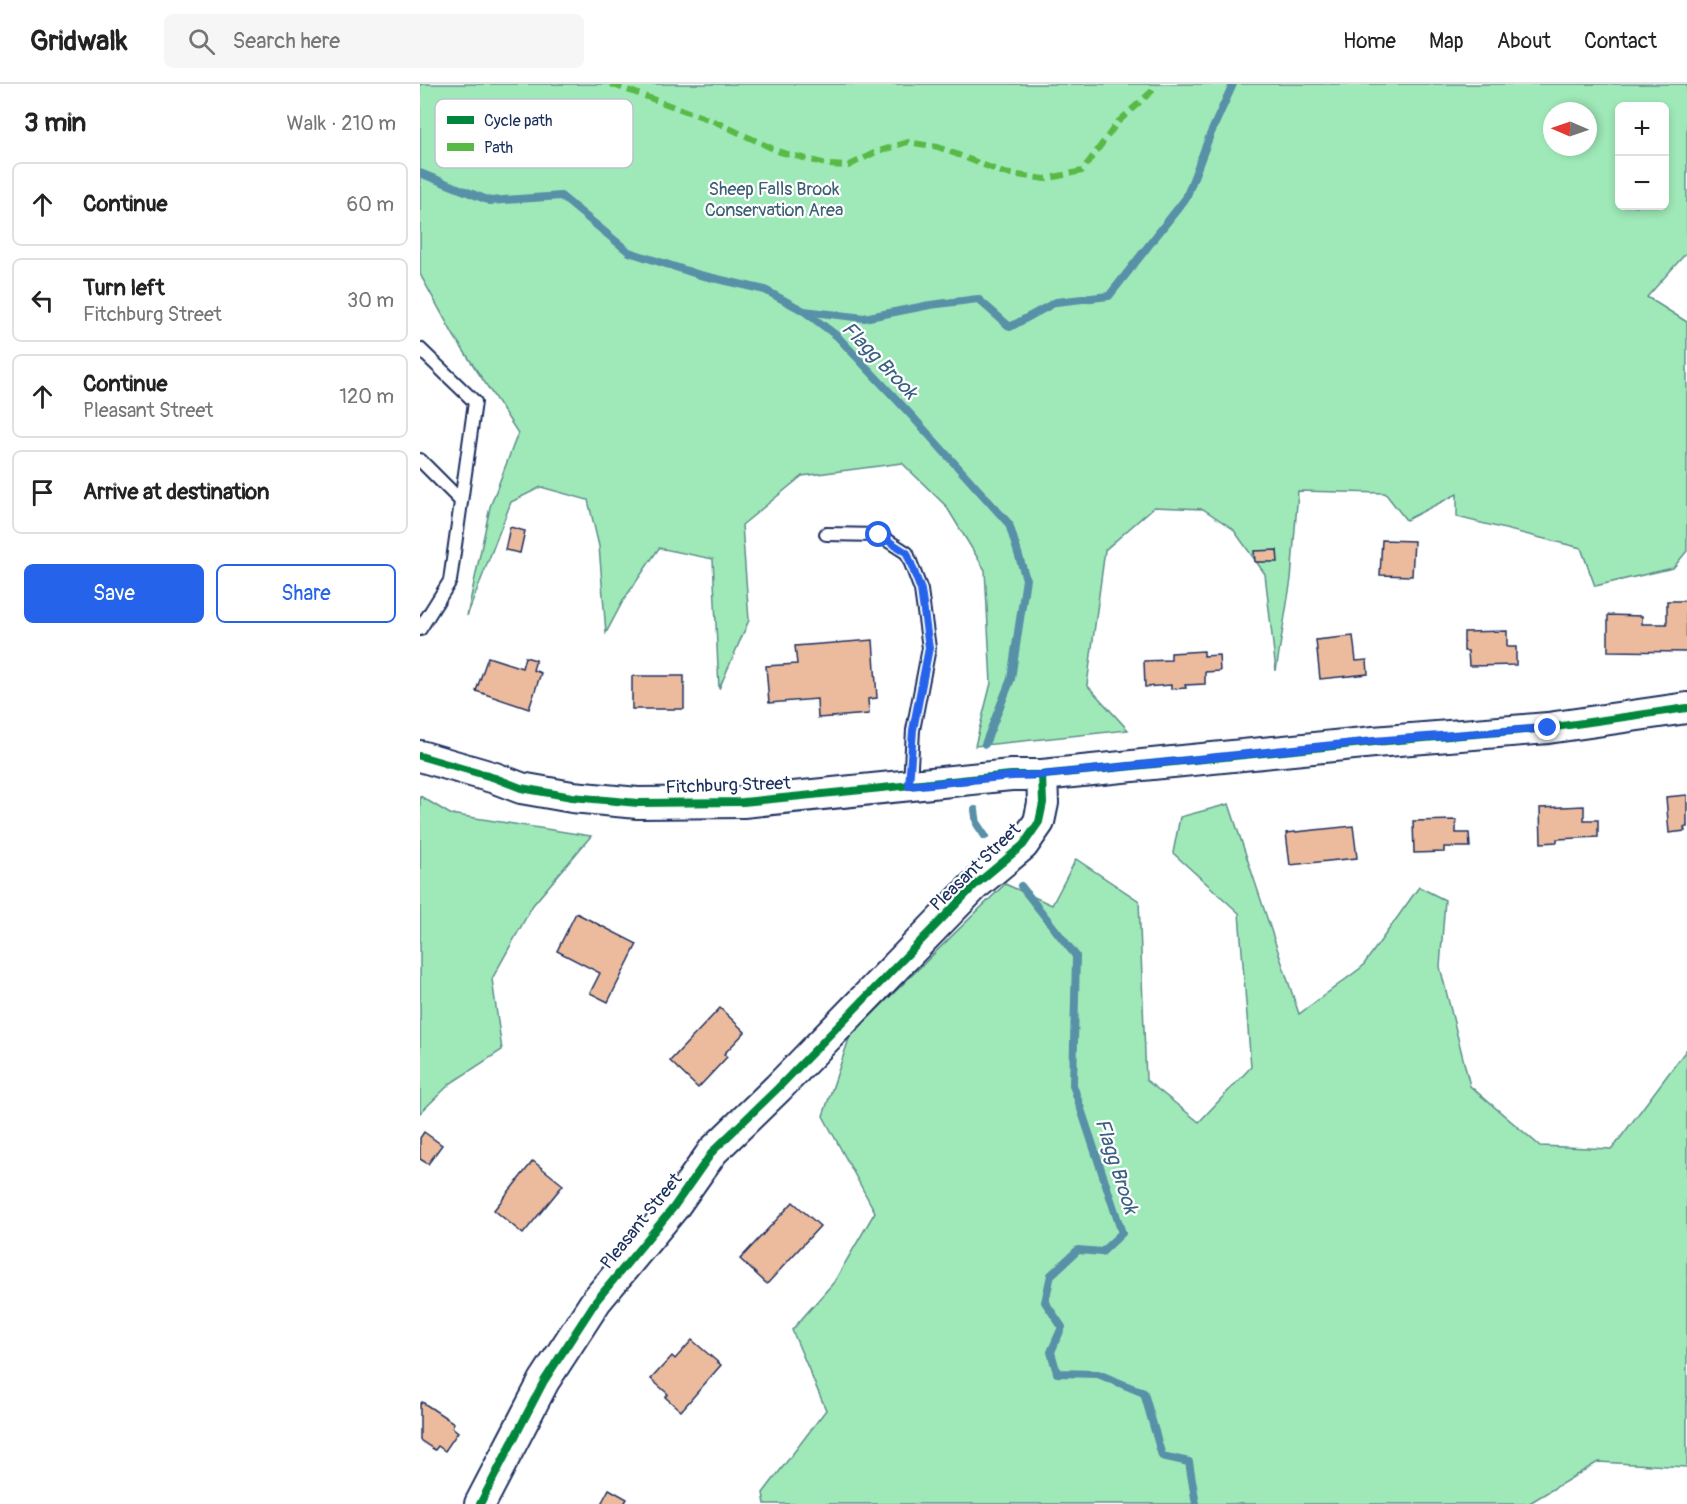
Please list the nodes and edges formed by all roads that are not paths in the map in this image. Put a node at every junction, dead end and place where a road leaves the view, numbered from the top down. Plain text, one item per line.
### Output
1 (420, 349) edge
2 (420, 460) edge
3 (461, 501) junction
4 (826, 534) dead end
5 (420, 629) edge
6 (1687, 708) edge
7 (420, 756) edge
8 (1042, 775) junction
9 (909, 786) junction
10 (480, 1504) edge

1 - 3 lane
2 - 3 lane
3 - 5 lane
4 - 9 lane
6 - 8 street
7 - 9 street, Fitchburg Street
8 - 9 street, Fitchburg Street
8 - 10 street, Pleasant Street

